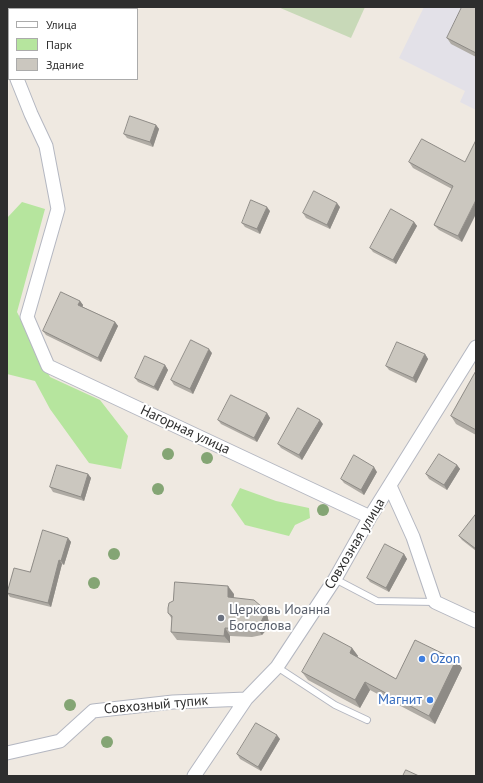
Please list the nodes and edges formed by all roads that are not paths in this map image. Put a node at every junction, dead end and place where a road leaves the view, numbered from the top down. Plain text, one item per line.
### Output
1 (16, 80) edge
2 (476, 346) edge
3 (390, 486) junction
4 (370, 517) junction
5 (334, 579) junction
6 (435, 602) junction
7 (476, 621) edge
8 (277, 668) junction
9 (246, 699) junction
10 (367, 720) dead end
11 (7, 753) edge
12 (194, 776) edge

1 - 4 street, Нагорная улица
2 - 3 street, Совхозная улица
3 - 4 street, Совхозная улица
3 - 6 street
4 - 5 street, Совхозная улица
5 - 6 lane
5 - 8 street, Совхозная улица
6 - 7 street
8 - 9 street, Совхозная улица
8 - 10 lane
9 - 11 street, Совхозный тупик
9 - 12 street, Совхозная улица

